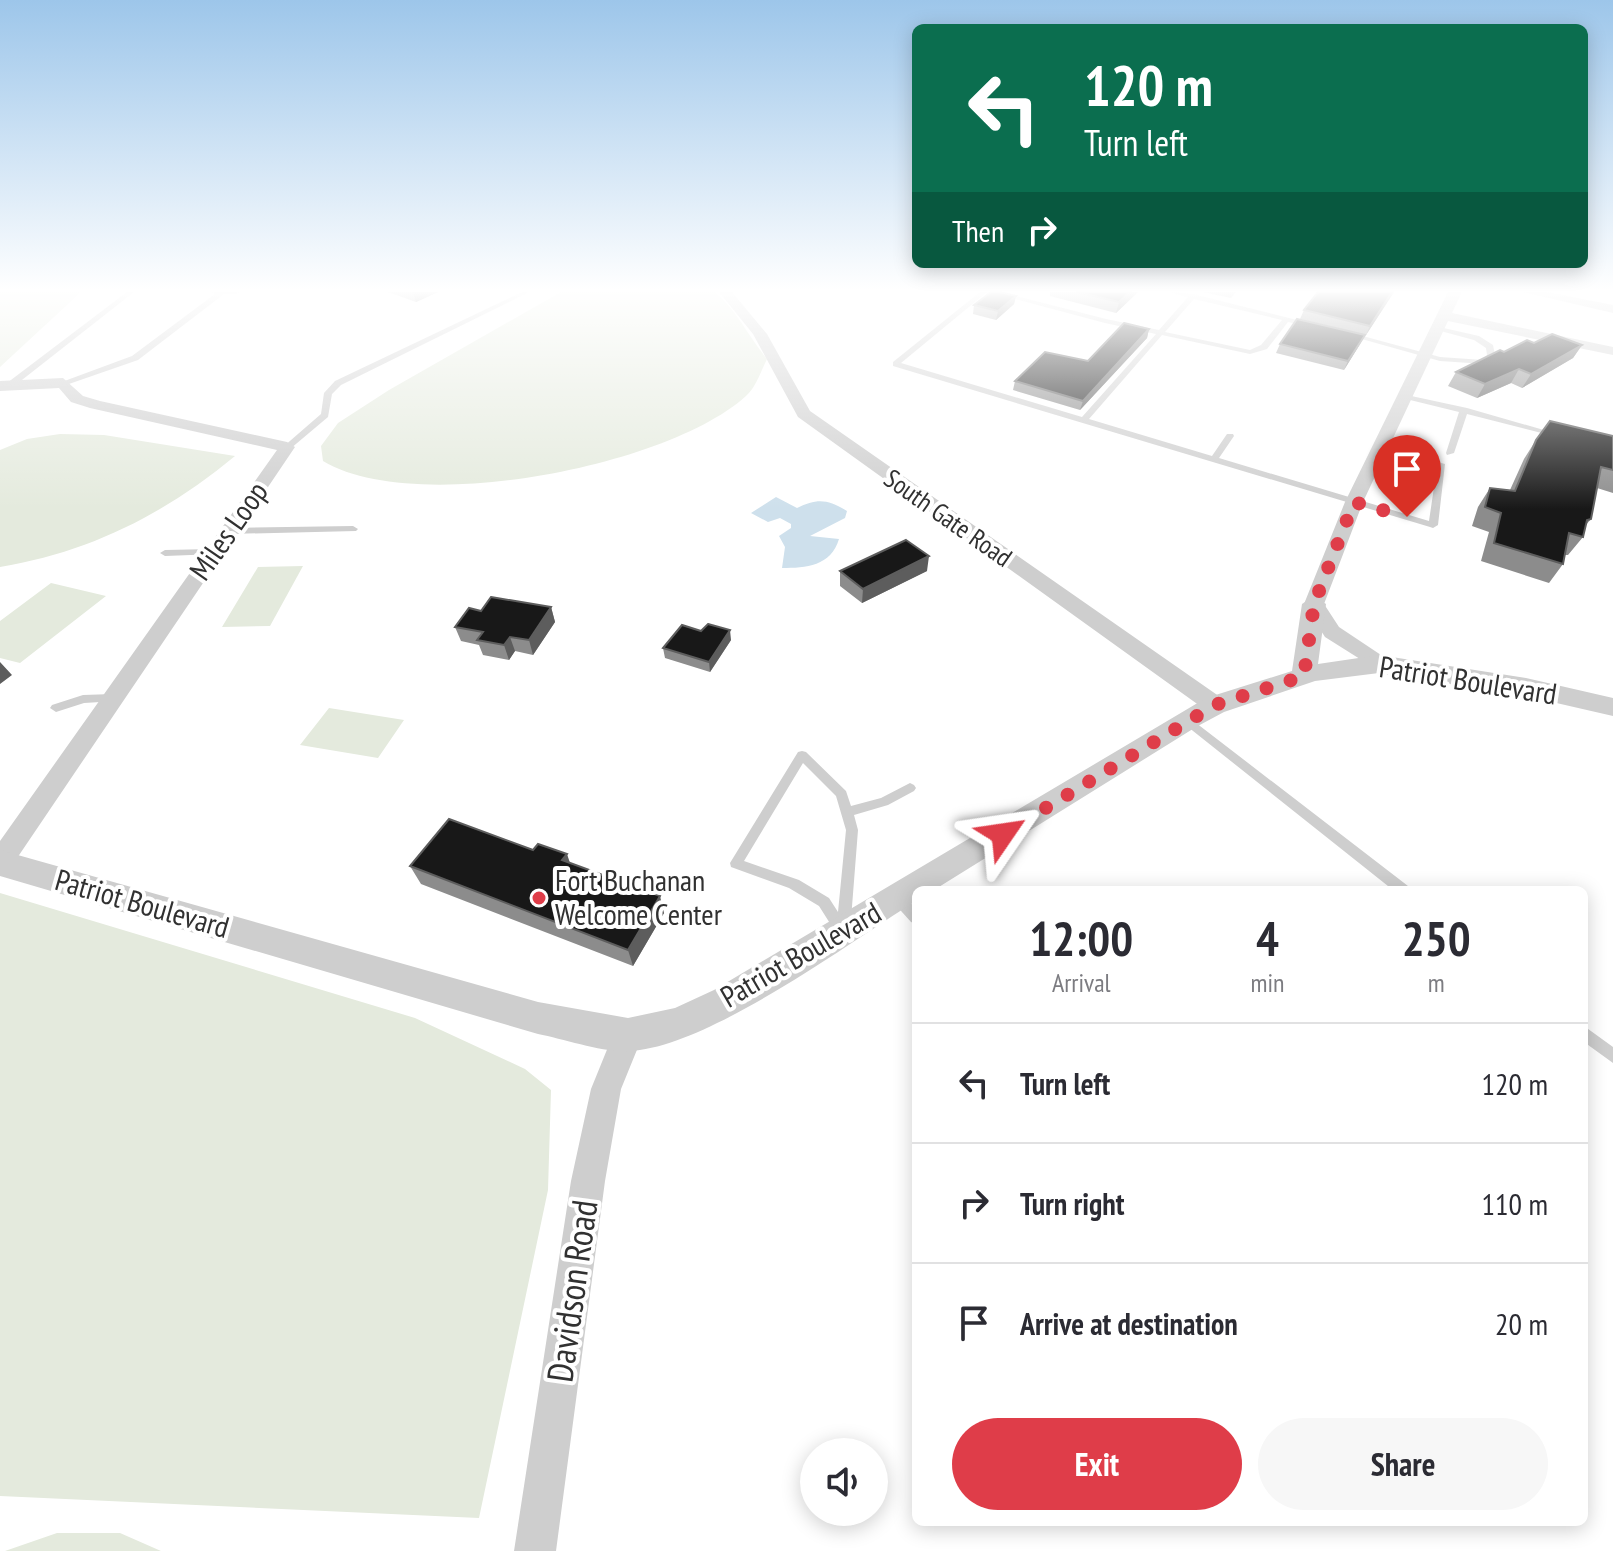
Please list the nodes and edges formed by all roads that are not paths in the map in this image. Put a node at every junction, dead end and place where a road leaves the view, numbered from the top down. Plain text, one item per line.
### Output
1 (34, 364) edge
2 (117, 364) edge
3 (376, 364) edge
4 (777, 364) edge
5 (897, 364) edge
6 (1135, 364) edge
7 (1421, 364) edge
8 (63, 383) junction
9 (5, 386) edge
10 (1405, 396) junction
11 (1464, 410) junction
12 (1083, 421) junction
13 (1230, 436) dead end
14 (1570, 438) edge
15 (287, 447) junction
16 (1382, 450) junction
17 (1450, 453) dead end
18 (1213, 460) junction
19 (1354, 502) junction
20 (353, 529) dead end
21 (229, 531) junction
22 (214, 552) junction
23 (165, 553) dead end
24 (1314, 604) junction
25 (1379, 664) junction
26 (1300, 677) junction
27 (113, 698) junction
28 (1613, 707) edge
29 (56, 708) dead end
30 (1201, 713) junction
31 (910, 788) dead end
32 (847, 812) junction
33 (0, 862) edge
34 (940, 886) edge
35 (1398, 886) edge
36 (907, 908) edge
37 (843, 932) junction
38 (628, 1035) junction
39 (1588, 1036) edge
40 (1613, 1056) edge
41 (535, 1551) edge

1 - 9 lane
2 - 8 lane
3 - 15 lane
4 - 30 street, South Gate Road
5 - 12 lane
6 - 12 lane
7 - 10 street
8 - 9 street
8 - 15 street, Miles Loop
10 - 11 lane
10 - 16 street
11 - 14 lane
11 - 17 lane
12 - 18 lane
13 - 18 lane
15 - 21 street, Miles Loop
16 - 19 street
16 - 19 lane
18 - 19 lane
19 - 24 street
20 - 21 lane
21 - 22 street, Miles Loop
22 - 23 lane
22 - 27 street, Miles Loop
24 - 25 street
24 - 26 street
25 - 26 street, Patriot Boulevard
25 - 28 street, Patriot Boulevard
26 - 30 street, Patriot Boulevard
27 - 29 lane
27 - 33 street, Miles Loop
30 - 34 street, Patriot Boulevard
30 - 35 lane
31 - 32 lane
32 - 37 lane
32 - 37 lane
33 - 38 street, Patriot Boulevard
36 - 37 street, Patriot Boulevard
37 - 38 street, Patriot Boulevard
38 - 41 street, Davidson Road
39 - 40 lane

